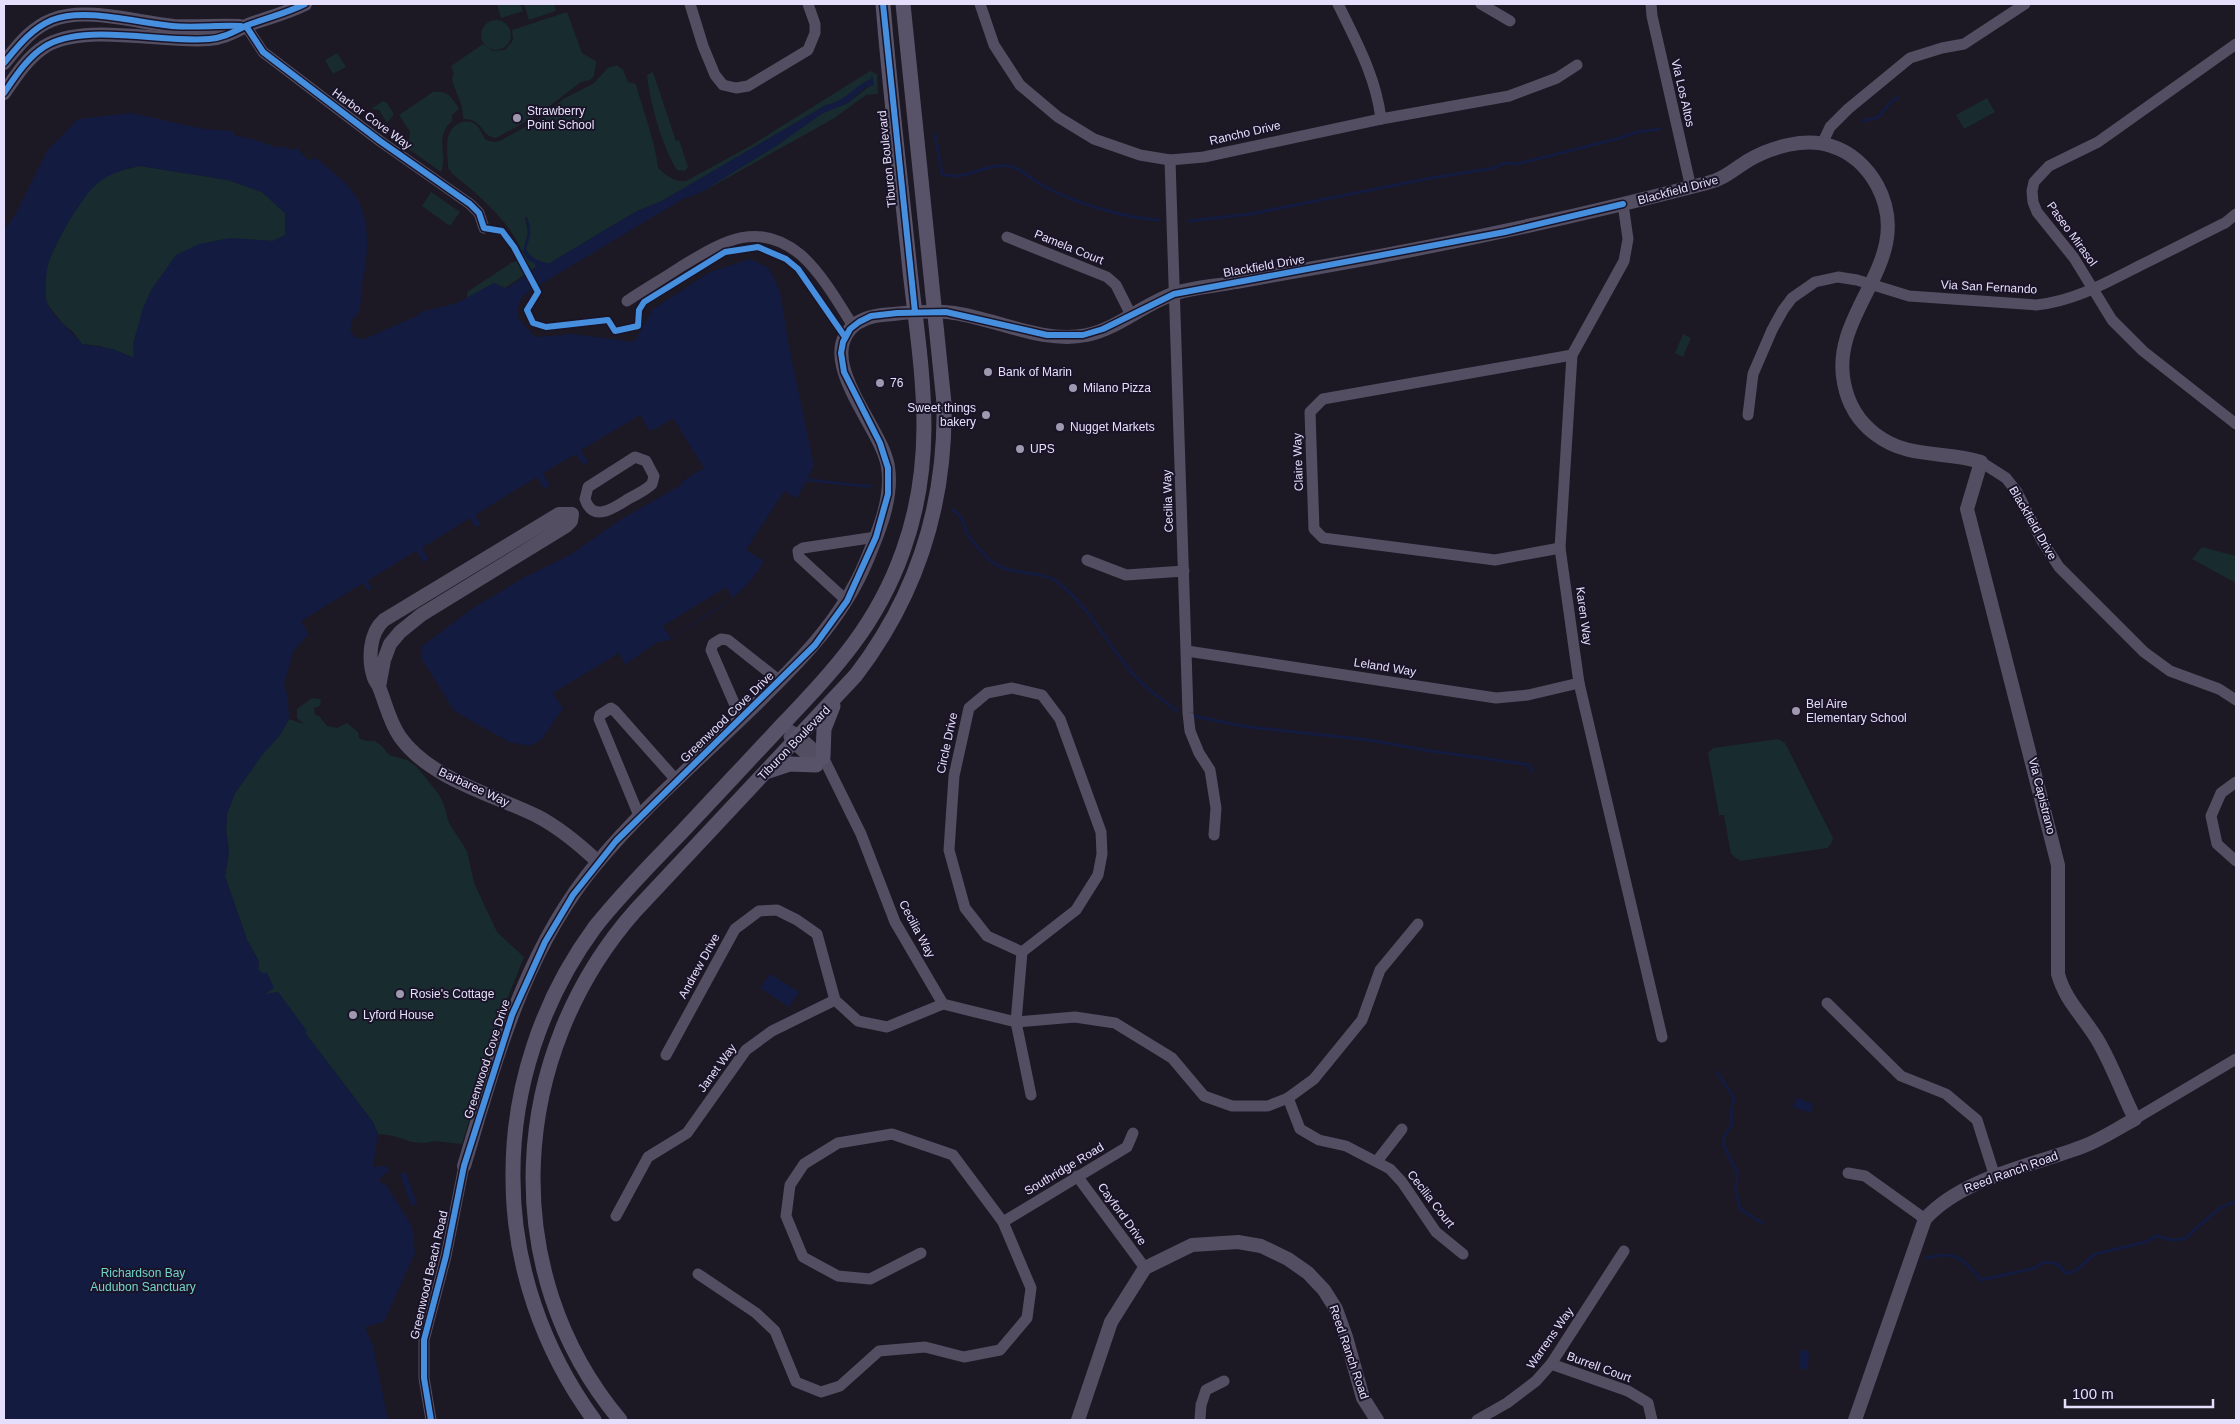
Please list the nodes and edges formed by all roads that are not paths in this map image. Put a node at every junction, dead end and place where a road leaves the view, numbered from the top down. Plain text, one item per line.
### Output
1 (305, 4) edge
2 (690, 4) edge
3 (808, 4) edge
4 (883, 4) edge
5 (903, 4) edge
6 (980, 4) edge
7 (1338, 4) edge
8 (1481, 4) edge
9 (1651, 4) edge
10 (2025, 4) edge
11 (1510, 21) dead end
12 (246, 26) junction
13 (2236, 44) edge
14 (4, 63) edge
15 (1577, 64) dead end
16 (4, 93) edge
17 (1381, 119) junction
18 (1823, 142) junction
19 (1170, 160) junction
20 (1691, 188) junction
21 (1623, 204) junction
22 (2236, 214) edge
23 (484, 228) dead end
24 (1007, 237) dead end
25 (1871, 285) junction
26 (2093, 290) junction
27 (1174, 294) junction
28 (627, 301) dead end
29 (915, 312) junction
30 (935, 312) junction
31 (1131, 315) junction
32 (853, 326) junction
33 (1572, 355) junction
34 (1748, 415) dead end
35 (2236, 424) edge
36 (1981, 462) junction
37 (587, 505) junction
38 (572, 514) junction
39 (876, 538) junction
40 (1560, 548) junction
41 (1087, 560) dead end
42 (1184, 571) junction
43 (847, 601) junction
44 (1186, 651) junction
45 (780, 681) junction
46 (1579, 683) junction
47 (379, 687) junction
48 (836, 698) junction
49 (2236, 700) edge
50 (741, 719) junction
51 (782, 725) junction
52 (797, 740) junction
53 (822, 764) junction
54 (767, 771) junction
55 (677, 781) junction
56 (2236, 782) edge
57 (640, 818) junction
58 (1214, 834) dead end
59 (2236, 861) edge
60 (598, 862) junction
61 (1418, 924) dead end
62 (1022, 952) junction
63 (835, 1000) junction
64 (1827, 1003) dead end
65 (943, 1004) junction
66 (1016, 1022) junction
67 (1662, 1037) dead end
68 (666, 1055) dead end
69 (2236, 1059) edge
70 (1031, 1095) dead end
71 (1288, 1098) junction
72 (2135, 1119) junction
73 (1402, 1129) dead end
74 (1133, 1133) dead end
75 (1377, 1161) junction
76 (464, 1166) joint
77 (1848, 1173) dead end
78 (1077, 1176) junction
79 (1995, 1177) junction
80 (616, 1216) dead end
81 (1925, 1219) junction
82 (1003, 1222) junction
83 (1624, 1251) dead end
84 (921, 1253) dead end
85 (1463, 1254) dead end
86 (1145, 1268) junction
87 (698, 1274) dead end
88 (1551, 1364) junction
89 (1224, 1381) dead end
90 (432, 1420) edge
91 (594, 1420) edge
92 (620, 1420) edge
93 (1078, 1420) edge
94 (1200, 1420) edge
95 (1377, 1420) edge
96 (1477, 1420) edge
97 (1652, 1420) edge
98 (1855, 1420) edge

1 - 12 street
2 - 3 street
4 - 29 main road, Tiburon Boulevard
5 - 30 main road, Tiburon Boulevard
6 - 19 street, Rancho Drive
7 - 17 street
8 - 11 street
9 - 20 street, Via Los Altos
10 - 18 street
12 - 14 street
12 - 16 street
12 - 23 street, Harbor Cove Way
13 - 26 street, Paseo Mirasol
15 - 17 street, Rancho Drive
17 - 19 street, Rancho Drive
18 - 20 street, Blackfield Drive
18 - 25 street, Blackfield Drive
19 - 27 street, Cecilia Way
20 - 21 street, Blackfield Drive
21 - 27 street, Blackfield Drive
21 - 33 street, Karen Way
22 - 26 street, Via San Fernando
24 - 31 street, Pamela Court
25 - 26 street, Via San Fernando
25 - 34 street, Via San Fernando
25 - 36 street, Blackfield Drive
26 - 35 street, Paseo Mirasol
27 - 31 street, Blackfield Drive
27 - 42 street, Cecilia Way
28 - 32 street
29 - 30 street, Blackfield Drive
29 - 32 street
29 - 51 main road, Tiburon Boulevard
30 - 31 street, Blackfield Drive
30 - 48 main road, Tiburon Boulevard
32 - 39 street, Greenwood Cove Drive
33 - 40 street, Karen Way
33 - 40 street, Claire Way
36 - 49 street, Blackfield Drive
36 - 72 street, Via Capistrano
37 - 37 street
37 - 38 street, Barbaree Way
38 - 47 street, Barbaree Way
38 - 47 street, Barbaree Way
39 - 43 street, Greenwood Cove Drive
39 - 43 street
40 - 46 street, Karen Way
41 - 42 street
42 - 44 street, Cecilia Way
43 - 45 street, Greenwood Cove Drive
44 - 46 street, Leland Way
44 - 58 street, Cecilia Way
45 - 50 street, Greenwood Cove Drive
45 - 50 street
46 - 67 street, Karen Way
47 - 60 street, Barbaree Way
48 - 52 main road, Tiburon Boulevard
48 - 53 main road
50 - 55 street, Greenwood Cove Drive
51 - 52 street, Cecilia Way
51 - 91 main road, Tiburon Boulevard
52 - 53 street, Cecilia Way
52 - 54 main road, Tiburon Boulevard
53 - 54 main road
53 - 65 street, Cecilia Way
54 - 92 main road, Tiburon Boulevard
55 - 57 street, Greenwood Cove Drive
55 - 57 street
56 - 59 street
57 - 60 street, Greenwood Cove Drive
60 - 76 street, Greenwood Cove Drive
61 - 71 street
62 - 62 street, Circle Drive
62 - 66 street
63 - 65 street
63 - 68 street, Andrew Drive
63 - 80 street, Janet Way
64 - 79 street
65 - 66 street
66 - 70 street
66 - 71 street
69 - 72 street, Reed Ranch Road
71 - 75 street, Cecilia Court
72 - 79 street, Reed Ranch Road
73 - 75 street
74 - 78 street, Southridge Road
75 - 85 street, Cecilia Court
76 - 90 street, Greenwood Beach Road
77 - 81 street
78 - 82 street, Southridge Road
78 - 86 street, Cayford Drive
79 - 81 street, Reed Ranch Road
81 - 98 street, Reed Ranch Road
82 - 84 street
82 - 87 street
83 - 88 street, Warrens Way
86 - 93 street
86 - 95 street, Reed Ranch Road
88 - 96 street, Warrens Way
88 - 97 street, Burrell Court
89 - 94 street

